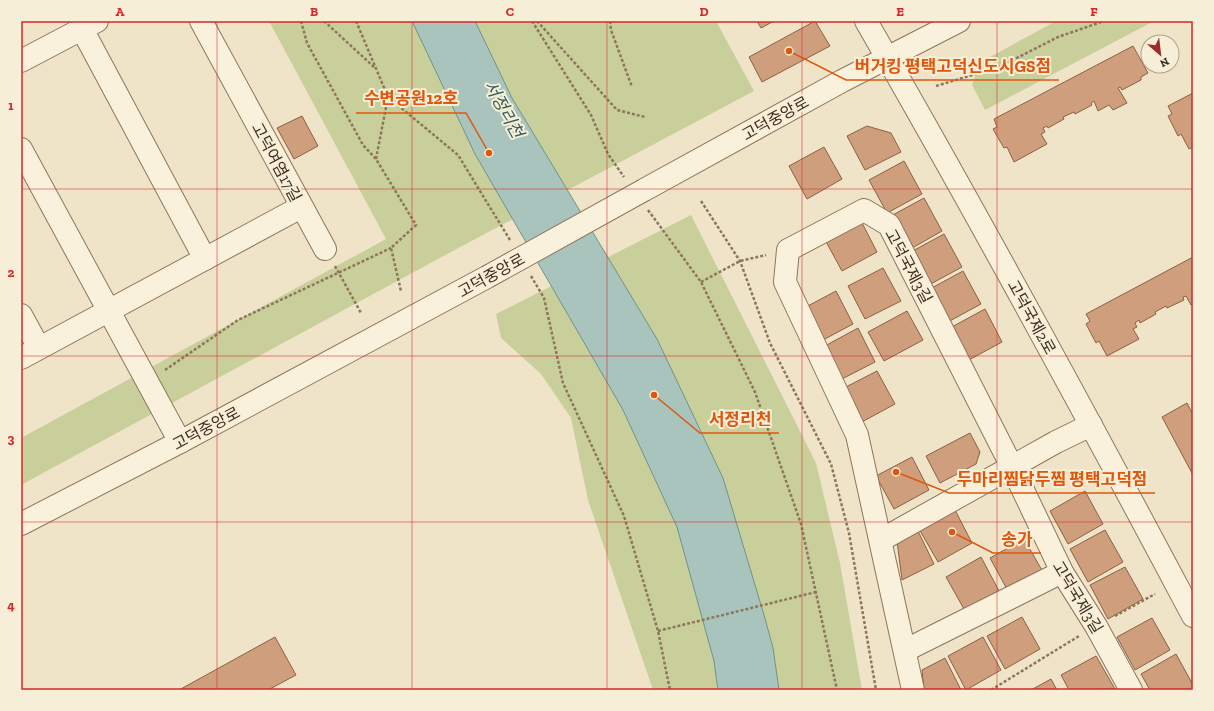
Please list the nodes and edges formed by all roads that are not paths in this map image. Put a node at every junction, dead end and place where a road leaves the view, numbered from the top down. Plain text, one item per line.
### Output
1 (201, 21) edge
2 (866, 21) edge
3 (959, 21) edge
4 (90, 25) edge
5 (887, 57) junction
6 (21, 62) edge
7 (21, 149) edge
8 (301, 208) junction
9 (325, 248) road end
10 (205, 259) junction
11 (108, 311) junction
12 (21, 315) edge
13 (30, 353) edge
14 (1091, 425) junction
15 (180, 442) junction
16 (1012, 467) junction
17 (21, 524) edge
18 (881, 540) junction
19 (1062, 572) junction
20 (1193, 616) edge
21 (906, 650) junction
22 (913, 690) edge
23 (1131, 690) edge

1 - 8 street, 고덕여염17길
2 - 5 street, 고덕국제2로
3 - 5 street, 고덕중앙로
4 - 6 street
4 - 10 street
5 - 14 street, 고덕국제2로
5 - 15 street, 고덕중앙로, bridge
7 - 11 street
8 - 9 street
8 - 10 street, 고덕여염17길
10 - 11 street, 고덕여염17길
11 - 13 street, 고덕여염17길
11 - 15 street
12 - 13 street, 고덕여염17길
14 - 16 street
14 - 20 street, 고덕국제2로
15 - 17 street, 고덕중앙로
16 - 18 street
16 - 18 street, 고덕국제3길
16 - 19 street, 고덕국제3길
18 - 21 street
19 - 21 street
19 - 23 street, 고덕국제3길
21 - 22 street

